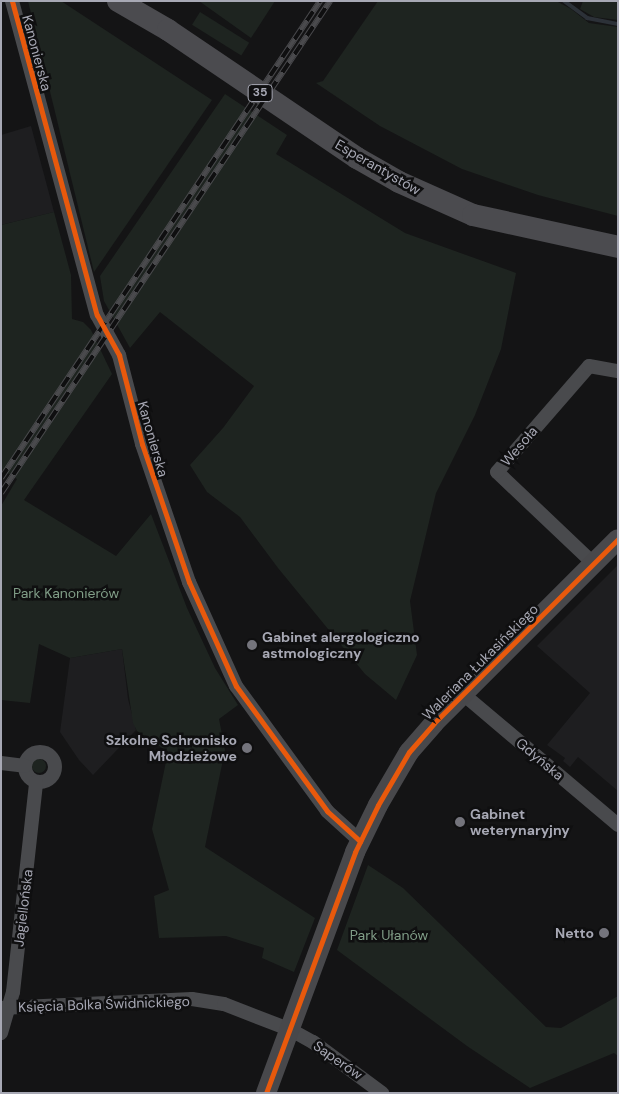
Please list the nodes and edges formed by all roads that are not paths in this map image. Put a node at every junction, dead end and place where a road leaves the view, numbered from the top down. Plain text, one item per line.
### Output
1 (12, 1) edge
2 (118, 1) edge
3 (127, 1) edge
4 (164, 28) junction
5 (618, 247) edge
6 (618, 371) edge
7 (618, 539) edge
8 (593, 563) junction
9 (463, 694) junction
10 (1, 763) edge
11 (25, 766) junction
12 (36, 782) junction
13 (618, 825) edge
14 (360, 842) junction
15 (5, 1008) edge
16 (291, 1030) junction
17 (1, 1033) edge
18 (266, 1093) edge
19 (382, 1093) edge

1 - 14 street, Kanonierska
2 - 4 main road, Esperantystów / 35
3 - 4 main road, Esperantystów / 35
4 - 5 main road, Esperantystów / 35
6 - 8 street, Wesoła
7 - 8 street, Waleriana Łukasińskiego
8 - 9 street, Waleriana Łukasińskiego
9 - 13 street, Gdyńska
9 - 14 street, Waleriana Łukasińskiego
10 - 11 street
11 - 12 street
11 - 12 street
12 - 15 street, Jagiellońska
14 - 16 street, Waleriana Łukasińskiego
15 - 16 street, Księcia Bolka Świdnickiego
15 - 17 street, Jagiellońska
16 - 18 street, Waleriana Łukasińskiego
16 - 19 street, Saperów

